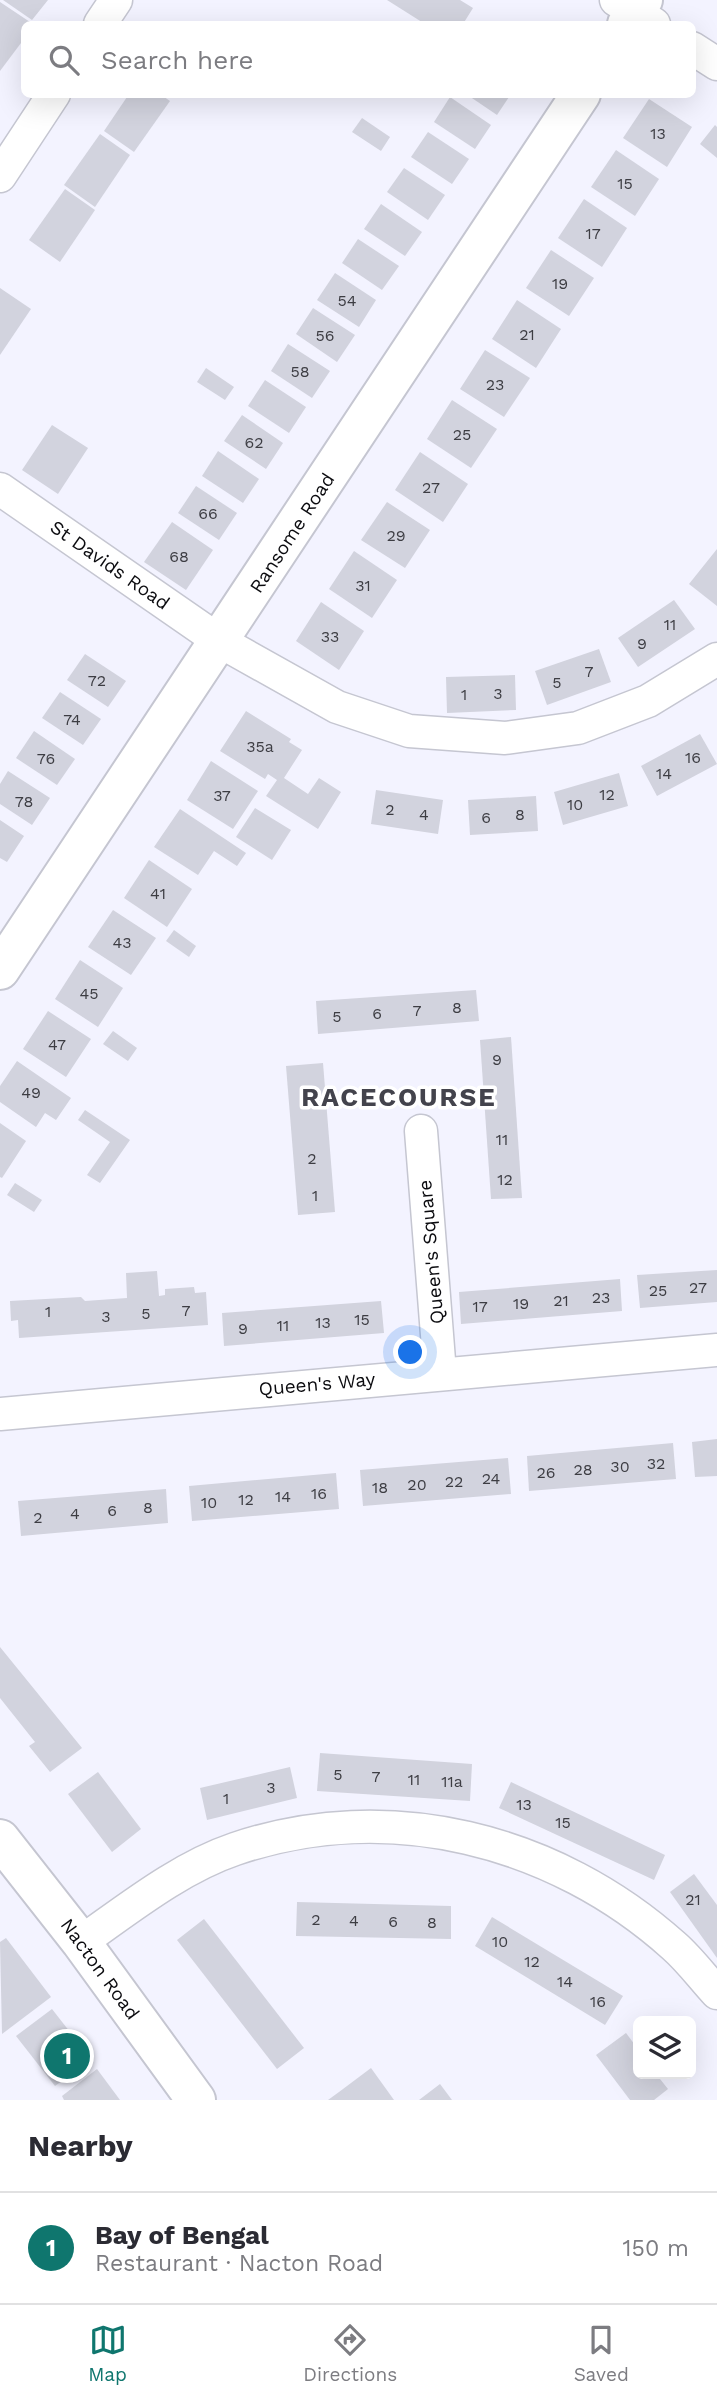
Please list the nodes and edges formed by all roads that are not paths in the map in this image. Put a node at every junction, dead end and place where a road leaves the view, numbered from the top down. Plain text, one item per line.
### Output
1 (116, 0) edge
2 (102, 21) edge
3 (696, 51) edge
4 (717, 64) edge
5 (51, 98) edge
6 (578, 98) edge
7 (0, 176) edge
8 (0, 489) edge
9 (220, 642) junction
10 (717, 659) edge
11 (0, 970) edge
12 (421, 1131) dead end
13 (717, 1350) edge
14 (440, 1373) junction
15 (0, 1414) edge
16 (0, 1839) edge
17 (80, 1942) junction
18 (717, 1992) edge
19 (197, 2100) edge

1 - 2 street
3 - 4 street
5 - 7 street
6 - 9 street, Ransome Road
8 - 9 street, St Davids Road
9 - 10 street, St Davids Road
9 - 11 street, Ransome Road
12 - 14 street, Queen's Square
13 - 14 street, Queen's Way
14 - 15 street, Queen's Way
16 - 17 street, Nacton Road
17 - 18 street
17 - 19 street, Nacton Road

